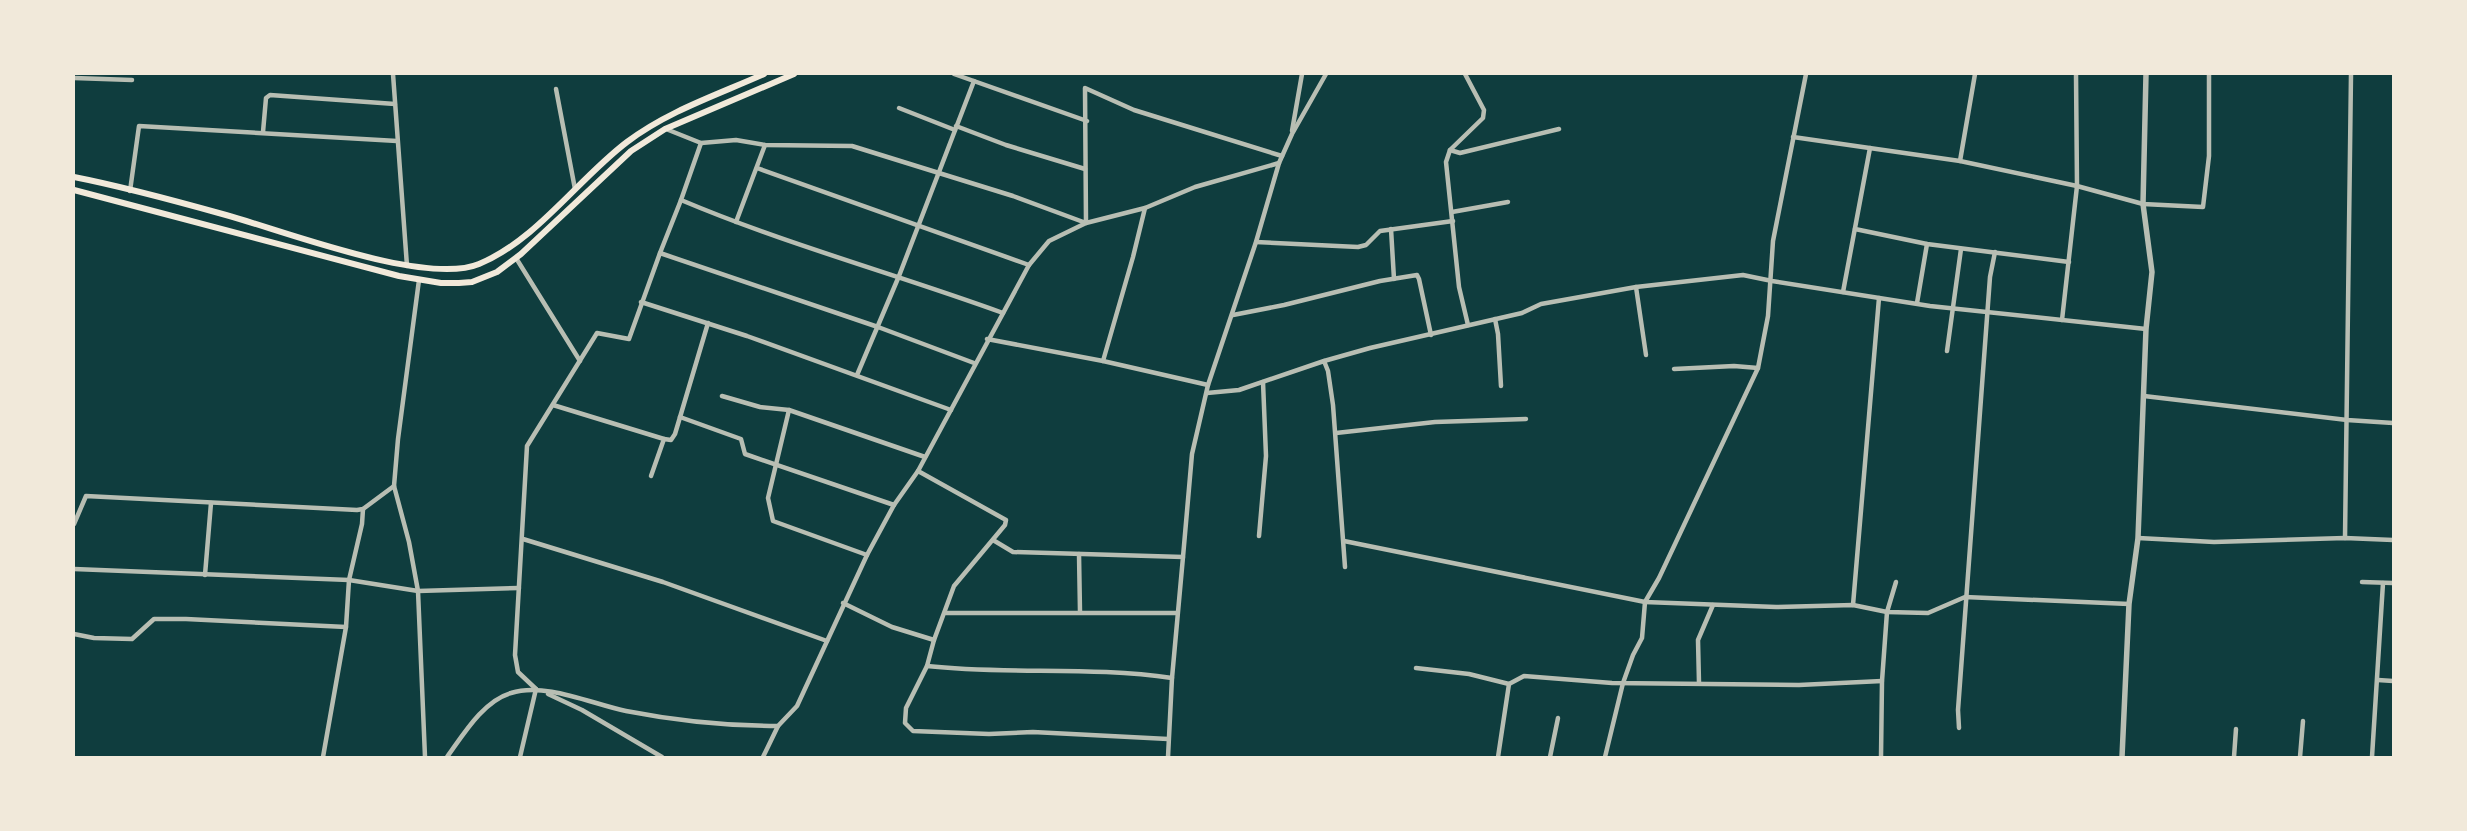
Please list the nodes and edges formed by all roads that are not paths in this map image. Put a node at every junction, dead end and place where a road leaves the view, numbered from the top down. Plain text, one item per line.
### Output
1 (393, 74) edge
2 (764, 74) edge
3 (794, 74) edge
4 (954, 74) edge
5 (1302, 74) edge
6 (1326, 74) edge
7 (1465, 74) edge
8 (1806, 74) edge
9 (1975, 74) edge
10 (2076, 74) edge
11 (2146, 74) edge
12 (2209, 74) edge
13 (2351, 74) edge
14 (74, 78) edge
15 (132, 80) dead end
16 (974, 81) junction
17 (556, 89) dead end
18 (395, 104) junction
19 (899, 108) dead end
20 (1086, 121) junction
21 (955, 128) junction
22 (665, 129) junction
23 (1559, 129) dead end
24 (262, 132) junction
25 (1292, 134) junction
26 (1793, 137) junction
27 (397, 140) junction
28 (701, 143) junction
29 (765, 145) junction
30 (1870, 148) junction
31 (1450, 150) junction
32 (1282, 156) junction
33 (1960, 161) junction
34 (1279, 163) junction
35 (757, 168) junction
36 (1085, 169) junction
37 (939, 174) junction
38 (74, 177) edge
39 (2077, 186) junction
40 (575, 189) junction
41 (74, 190) edge
42 (130, 190) junction
43 (681, 200) junction
44 (1508, 202) dead end
45 (2143, 204) junction
46 (1145, 208) junction
47 (1452, 212) junction
48 (1452, 221) junction
49 (736, 222) junction
50 (1086, 223) junction
51 (918, 225) junction
52 (1855, 229) junction
53 (1391, 230) junction
54 (1256, 242) junction
55 (1927, 244) junction
56 (1961, 249) junction
57 (1995, 252) junction
58 (660, 253) junction
59 (516, 258) junction
60 (2069, 262) junction
61 (1029, 265) junction
62 (406, 266) junction
63 (899, 276) junction
64 (1394, 278) junction
65 (419, 280) junction
66 (1772, 281) junction
67 (1636, 287) junction
68 (1843, 292) junction
69 (1878, 298) junction
70 (641, 302) junction
71 (1917, 303) junction
72 (1952, 308) junction
73 (1003, 313) junction
74 (1988, 313) junction
75 (1233, 315) junction
76 (1495, 319) junction
77 (2062, 320) junction
78 (708, 323) junction
79 (1468, 325) junction
80 (878, 327) junction
81 (2146, 329) junction
82 (1431, 335) junction
83 (987, 339) junction
84 (1947, 351) dead end
85 (1646, 355) dead end
86 (580, 361) junction
87 (1103, 361) junction
88 (1324, 361) junction
89 (974, 363) junction
90 (1758, 368) junction
91 (1674, 369) dead end
92 (857, 375) junction
93 (1263, 382) junction
94 (1208, 385) junction
95 (1501, 386) dead end
96 (1207, 393) junction
97 (722, 396) dead end
98 (2144, 396) junction
99 (553, 405) junction
100 (789, 410) junction
101 (951, 410) junction
102 (680, 417) junction
103 (1526, 419) dead end
104 (2347, 420) junction
105 (2393, 423) edge
106 (1336, 433) junction
107 (664, 439) junction
108 (925, 456) junction
109 (775, 463) junction
110 (918, 471) junction
111 (651, 476) dead end
112 (394, 486) junction
113 (211, 503) junction
114 (894, 505) junction
115 (363, 509) junction
116 (74, 524) edge
117 (1259, 536) dead end
118 (2138, 538) junction
119 (2345, 538) junction
120 (523, 539) junction
121 (993, 540) junction
122 (2393, 540) edge
123 (1344, 541) junction
124 (1079, 554) junction
125 (867, 555) junction
126 (1183, 557) junction
127 (1345, 567) dead end
128 (74, 569) edge
129 (205, 576) junction
130 (350, 580) junction
131 (1896, 582) dead end
132 (2362, 582) dead end
133 (2383, 583) junction
134 (2393, 583) edge
135 (519, 588) junction
136 (418, 591) junction
137 (1965, 597) junction
138 (1646, 602) junction
139 (844, 603) junction
140 (2129, 604) junction
141 (1713, 605) junction
142 (1854, 605) junction
143 (1080, 612) junction
144 (1887, 612) junction
145 (946, 613) junction
146 (1177, 613) junction
147 (346, 628) junction
148 (74, 634) edge
149 (934, 640) junction
150 (827, 641) junction
151 (927, 666) junction
152 (1416, 668) dead end
153 (1172, 678) junction
154 (2378, 680) junction
155 (1882, 681) junction
156 (2393, 682) edge
157 (1623, 683) junction
158 (1699, 683) junction
159 (1510, 684) junction
160 (536, 689) junction
161 (1558, 718) dead end
162 (2303, 721) dead end
163 (778, 726) junction
164 (1959, 728) dead end
165 (2236, 728) dead end
166 (1168, 739) junction
167 (323, 757) edge
168 (425, 757) edge
169 (447, 757) edge
170 (520, 757) edge
171 (662, 757) edge
172 (763, 757) edge
173 (1168, 757) edge
174 (1498, 757) edge
175 (1550, 757) edge
176 (1605, 757) edge
177 (1881, 757) edge
178 (2122, 757) edge
179 (2234, 757) edge
180 (2300, 757) edge
181 (2372, 757) edge

1 - 18 street
2 - 40 main road
3 - 22 main road
4 - 16 street
5 - 25 street
6 - 25 street
7 - 31 street
8 - 26 street
9 - 33 street
10 - 39 street
11 - 45 street
12 - 45 street
13 - 104 street
14 - 15 street
16 - 20 street
16 - 21 street
17 - 40 street
18 - 24 street
18 - 27 street
19 - 21 street
20 - 32 street
20 - 36 street
21 - 36 street
21 - 37 street
22 - 28 street
22 - 59 main road
23 - 31 street
24 - 27 street
24 - 42 street
25 - 32 street
26 - 30 street
26 - 66 street
27 - 62 street
28 - 29 street
28 - 43 street
29 - 35 street
29 - 37 street
30 - 33 street
30 - 52 street
31 - 47 street
32 - 34 street
33 - 39 street
34 - 46 street
34 - 54 street
35 - 49 street
35 - 51 street
36 - 50 street
37 - 50 street
37 - 51 street
38 - 42 main road
39 - 45 street
39 - 60 street
40 - 62 main road
41 - 65 main road
42 - 62 main road
43 - 49 street
43 - 58 street
44 - 47 street
45 - 81 street
46 - 50 street
46 - 87 street
47 - 48 street
48 - 53 street
48 - 79 street
49 - 63 street
50 - 61 street
51 - 61 street
51 - 63 street
52 - 55 street
52 - 68 street
53 - 54 street
53 - 64 street
54 - 75 street
55 - 56 street
55 - 71 street
56 - 57 street
56 - 72 street
57 - 60 street
57 - 74 street
58 - 70 street
58 - 80 street
59 - 65 main road
59 - 86 street
60 - 77 street
61 - 73 street
63 - 73 street
63 - 80 street
64 - 75 street
64 - 82 street
65 - 112 street
66 - 67 street
66 - 68 street
66 - 90 street
67 - 76 street
67 - 85 street
68 - 69 street
69 - 71 street
69 - 142 street
70 - 78 street
70 - 86 street
71 - 72 street
72 - 74 street
72 - 84 street
73 - 83 street
74 - 77 street
74 - 137 street
75 - 94 street
76 - 79 street
76 - 95 street
77 - 81 street
78 - 92 street
78 - 102 street
79 - 82 street
80 - 89 street
80 - 92 street
81 - 98 street
82 - 88 street
83 - 87 street
83 - 89 street
86 - 99 street
87 - 94 street
88 - 93 street
88 - 106 street
89 - 101 street
90 - 91 street
90 - 138 street
92 - 101 street
93 - 96 street
93 - 117 street
94 - 96 street
96 - 126 street
97 - 100 street
98 - 104 street
98 - 118 street
99 - 107 street
99 - 120 street
100 - 108 street
100 - 109 street
101 - 108 street
102 - 107 street
102 - 109 street
103 - 106 street
104 - 105 street
104 - 119 street
106 - 123 street
107 - 111 street
108 - 110 street
109 - 114 street
109 - 125 street
110 - 114 street
110 - 121 street
112 - 115 street
112 - 136 street
113 - 115 street
113 - 116 street
113 - 129 street
114 - 125 street
115 - 130 street
118 - 119 street
118 - 140 street
119 - 122 street
120 - 135 street
120 - 150 street
121 - 124 street
121 - 145 street
123 - 127 street
123 - 138 street
124 - 126 street
124 - 143 street
125 - 139 street
126 - 146 street
128 - 129 street
129 - 130 street
130 - 136 street
130 - 147 street
131 - 144 street
132 - 133 street
133 - 134 street
133 - 154 street
135 - 136 street
135 - 160 street
136 - 168 street
137 - 140 street
137 - 144 street
137 - 164 street
138 - 141 street
138 - 157 street
139 - 149 street
139 - 150 street
140 - 178 street
141 - 142 street
141 - 158 street
142 - 144 street
143 - 145 street
143 - 146 street
144 - 155 street
145 - 149 street
146 - 153 street
147 - 148 street
147 - 167 street
149 - 151 street
150 - 163 street
151 - 153 street
151 - 166 street
152 - 159 street
153 - 166 street
154 - 156 street
154 - 181 street
155 - 158 street
155 - 177 street
157 - 158 street
157 - 159 street
157 - 176 street
159 - 174 street
160 - 163 street
160 - 169 street
160 - 170 street
160 - 171 street
161 - 175 street
162 - 180 street
163 - 172 street
165 - 179 street
166 - 173 street

